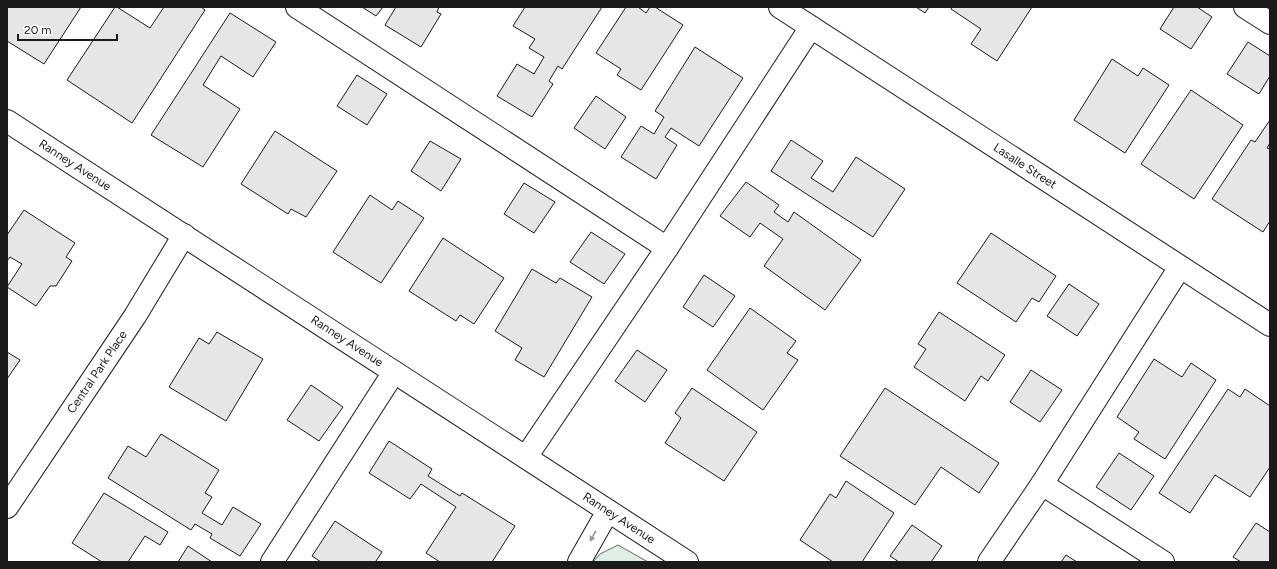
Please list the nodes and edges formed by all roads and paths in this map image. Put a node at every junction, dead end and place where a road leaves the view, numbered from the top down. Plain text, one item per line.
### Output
1 (297, 7) edge
2 (780, 7) edge
3 (1245, 7) edge
4 (1270, 23) edge
5 (811, 27) junction
6 (7, 121) edge
7 (184, 235) junction
8 (666, 248) junction
9 (1180, 267) junction
10 (1270, 325) edge
11 (394, 372) junction
12 (526, 457) junction
13 (1042, 484) junction
14 (7, 507) edge
15 (608, 511) junction
16 (272, 562) edge
17 (579, 562) edge
18 (687, 562) edge
19 (989, 562) edge
20 (1163, 562) edge

1 - 8 street
2 - 5 street, Lasalle Street
3 - 4 street
5 - 8 street
5 - 9 street, Lasalle Street
6 - 7 street, Ranney Avenue
7 - 11 street, Ranney Avenue
7 - 14 street, Central Park Place
8 - 12 street
9 - 10 street, Lasalle Street
9 - 13 street
11 - 12 street, Ranney Avenue
11 - 16 street
12 - 15 street, Ranney Avenue
13 - 19 street
13 - 20 street
15 -> 17 street
15 - 18 street, Ranney Avenue

